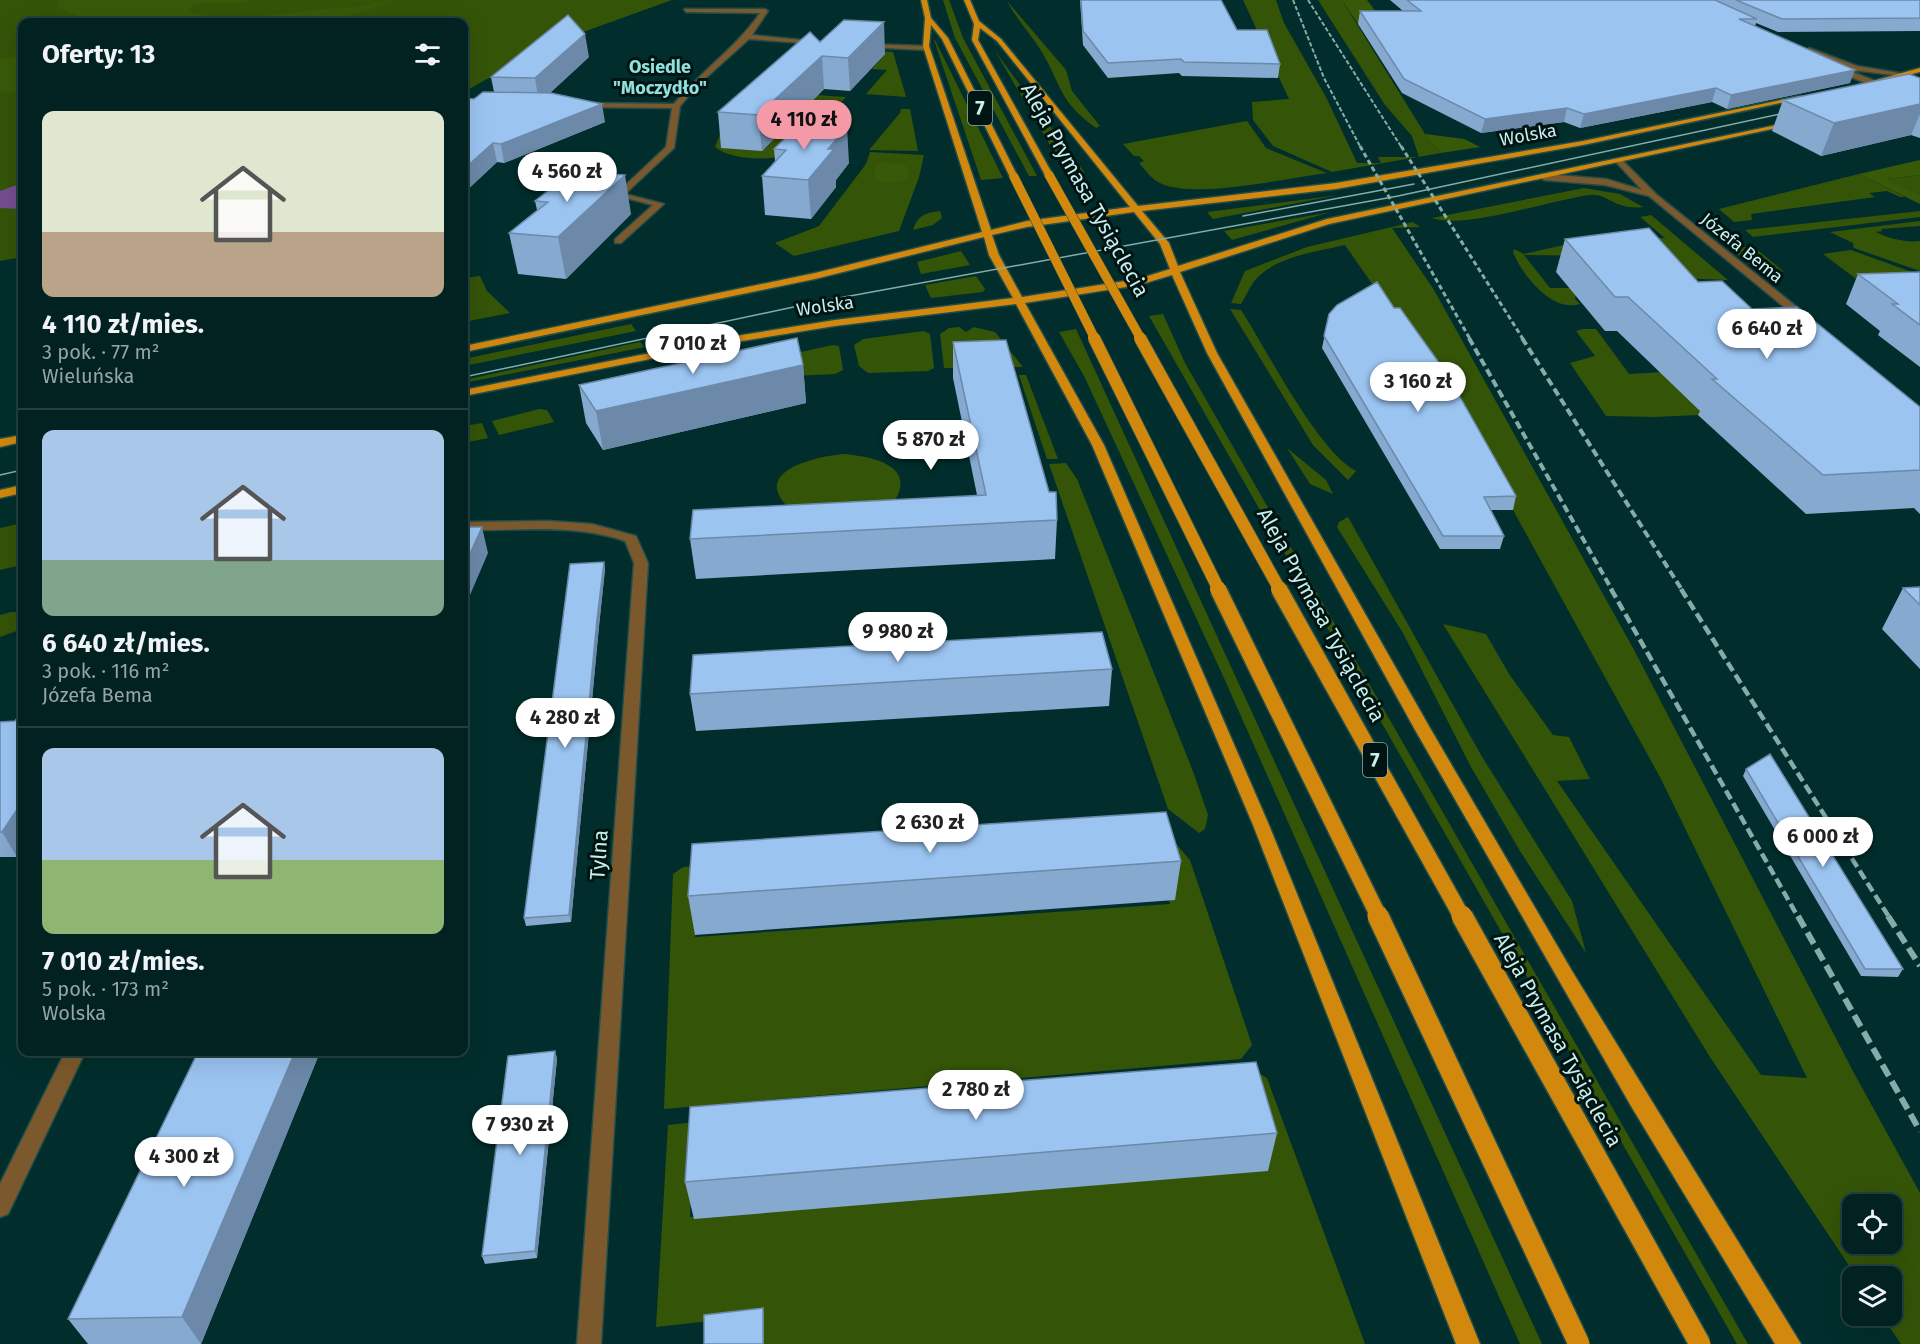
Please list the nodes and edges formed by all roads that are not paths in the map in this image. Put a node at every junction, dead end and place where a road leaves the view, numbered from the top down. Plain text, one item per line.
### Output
1 (924, 0) edge
2 (967, 0) edge
3 (686, 10) dead end
4 (928, 18) junction
5 (976, 22) junction
6 (747, 37) junction
7 (827, 42) edge
8 (862, 45) edge
9 (926, 48) junction
10 (1920, 70) edge
11 (1901, 74) junction
12 (1872, 82) junction
13 (1920, 84) edge
14 (1852, 87) edge
15 (1814, 95) edge
16 (1917, 95) edge
17 (574, 105) edge
18 (676, 106) junction
19 (1796, 123) edge
20 (1620, 161) junction
21 (1544, 177) junction
22 (1654, 196) junction
23 (1137, 209) junction
24 (988, 233) junction
25 (618, 241) edge
26 (1175, 271) junction
27 (1017, 301) junction
28 (1817, 329) edge
29 (468, 348) edge
30 (468, 392) edge
31 (18, 440) edge
32 (0, 443) edge
33 (18, 490) edge
34 (0, 494) edge
35 (468, 526) edge
36 (73, 1056) edge
37 (0, 1207) edge
38 (589, 1344) edge
39 (1468, 1344) edge
40 (1579, 1344) edge
41 (1700, 1344) edge
42 (1789, 1344) edge

1 - 4 main road, 7
2 - 5 main road, Aleja Prymasa Tysiąclecia / 7
3 - 6 street
4 - 9 main road
4 - 40 main road, 7, bridge
5 - 23 main road, Aleja Prymasa Tysiąclecia
5 - 41 main road, Aleja Prymasa Tysiąclecia / 7, bridge
6 - 7 street
6 - 18 street
8 - 9 street
9 - 24 main road
10 - 11 main road
11 - 12 main road
11 - 12 street
11 - 13 main road
12 - 14 main road
12 - 16 street
15 - 23 main road, Wolska
17 - 18 street
18 - 25 street
19 - 20 main road
20 - 21 main road
20 - 22 street, Józefa Bema
21 - 22 street, Józefa Bema
21 - 26 main road
22 - 28 street, Józefa Bema
23 - 24 main road, Wolska
23 - 26 main road, Aleja Prymasa Tysiąclecia
24 - 27 main road
24 - 29 main road, Wolska
26 - 27 main road, Wolska
26 - 42 main road, Aleja Prymasa Tysiąclecia
27 - 30 main road, Wolska
27 - 39 main road
31 - 32 main road
33 - 34 main road
35 - 38 street, Tylna
36 - 37 street

